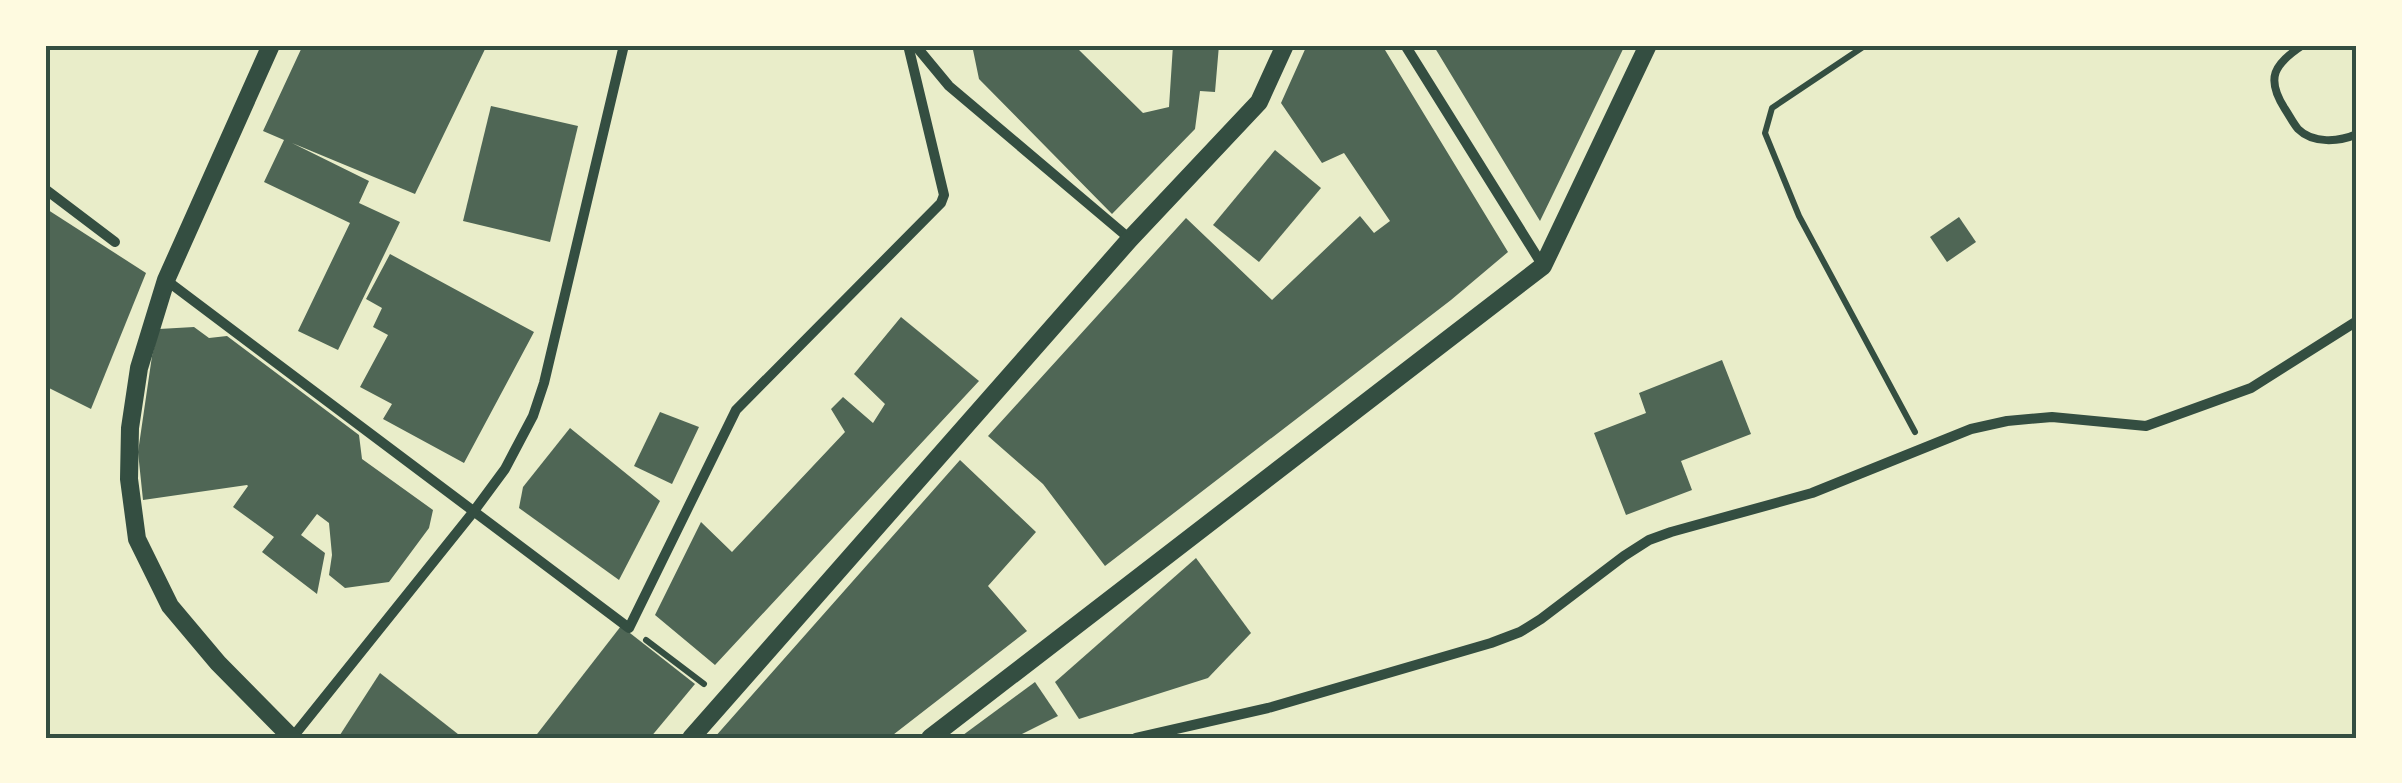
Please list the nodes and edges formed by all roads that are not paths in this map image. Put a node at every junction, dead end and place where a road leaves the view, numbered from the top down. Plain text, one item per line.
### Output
1 (271, 45) edge
2 (624, 45) edge
3 (912, 45) edge
4 (1285, 45) edge
5 (1405, 45) edge
6 (1648, 45) edge
7 (2303, 45) edge
8 (2357, 134) edge
9 (45, 189) edge
10 (1130, 239) junction
11 (116, 242) dead end
12 (1543, 266) junction
13 (166, 280) junction
14 (2357, 321) edge
15 (474, 511) junction
16 (292, 738) edge
17 (691, 738) edge
18 (930, 738) edge
19 (1136, 738) edge

1 - 13 street
2 - 15 street
3 - 10 street
3 - 15 street
4 - 10 street
5 - 12 street
6 - 12 street
7 - 8 lane
9 - 11 street
10 - 17 street
12 - 18 street
13 - 15 street
13 - 16 street
14 - 19 street
15 - 16 street

